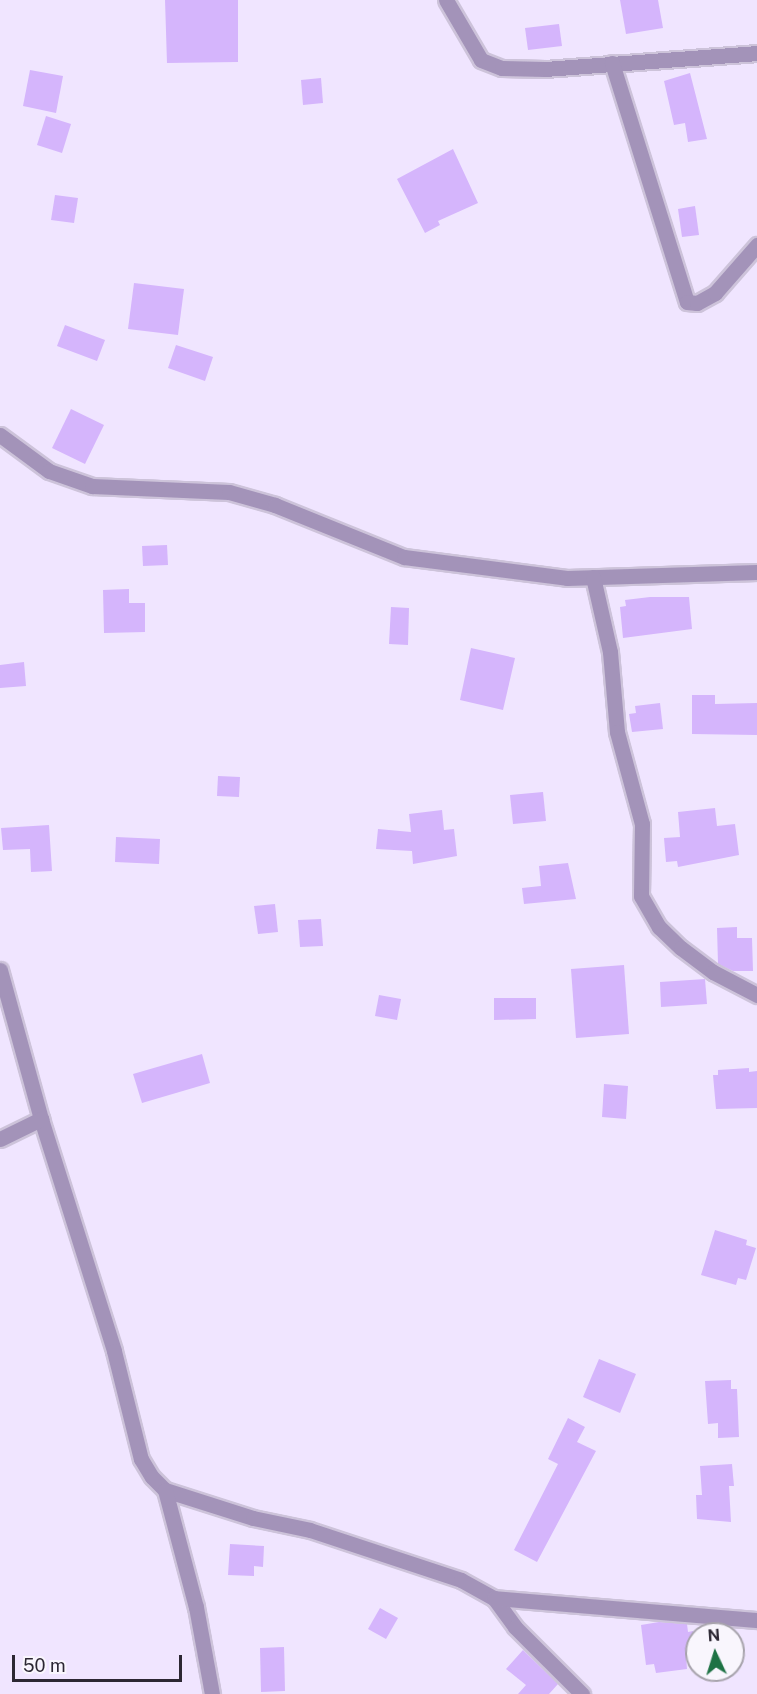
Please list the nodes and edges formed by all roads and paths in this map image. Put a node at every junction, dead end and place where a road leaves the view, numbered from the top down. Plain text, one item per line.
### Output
1 (446, 0) edge
2 (757, 53) edge
3 (612, 63) junction
4 (757, 245) edge
5 (0, 435) edge
6 (757, 572) edge
7 (593, 577) junction
8 (0, 970) edge
9 (757, 995) edge
10 (41, 1119) junction
11 (0, 1139) edge
12 (165, 1490) junction
13 (494, 1598) junction
14 (757, 1620) edge
15 (212, 1694) edge
16 (582, 1694) edge

1 - 3 street
2 - 3 street
3 - 4 street
5 - 7 street
6 - 7 street
7 - 9 street
8 - 10 street
10 - 11 street
10 - 12 street
12 - 13 street
12 - 15 street
13 - 14 street
13 - 16 street

